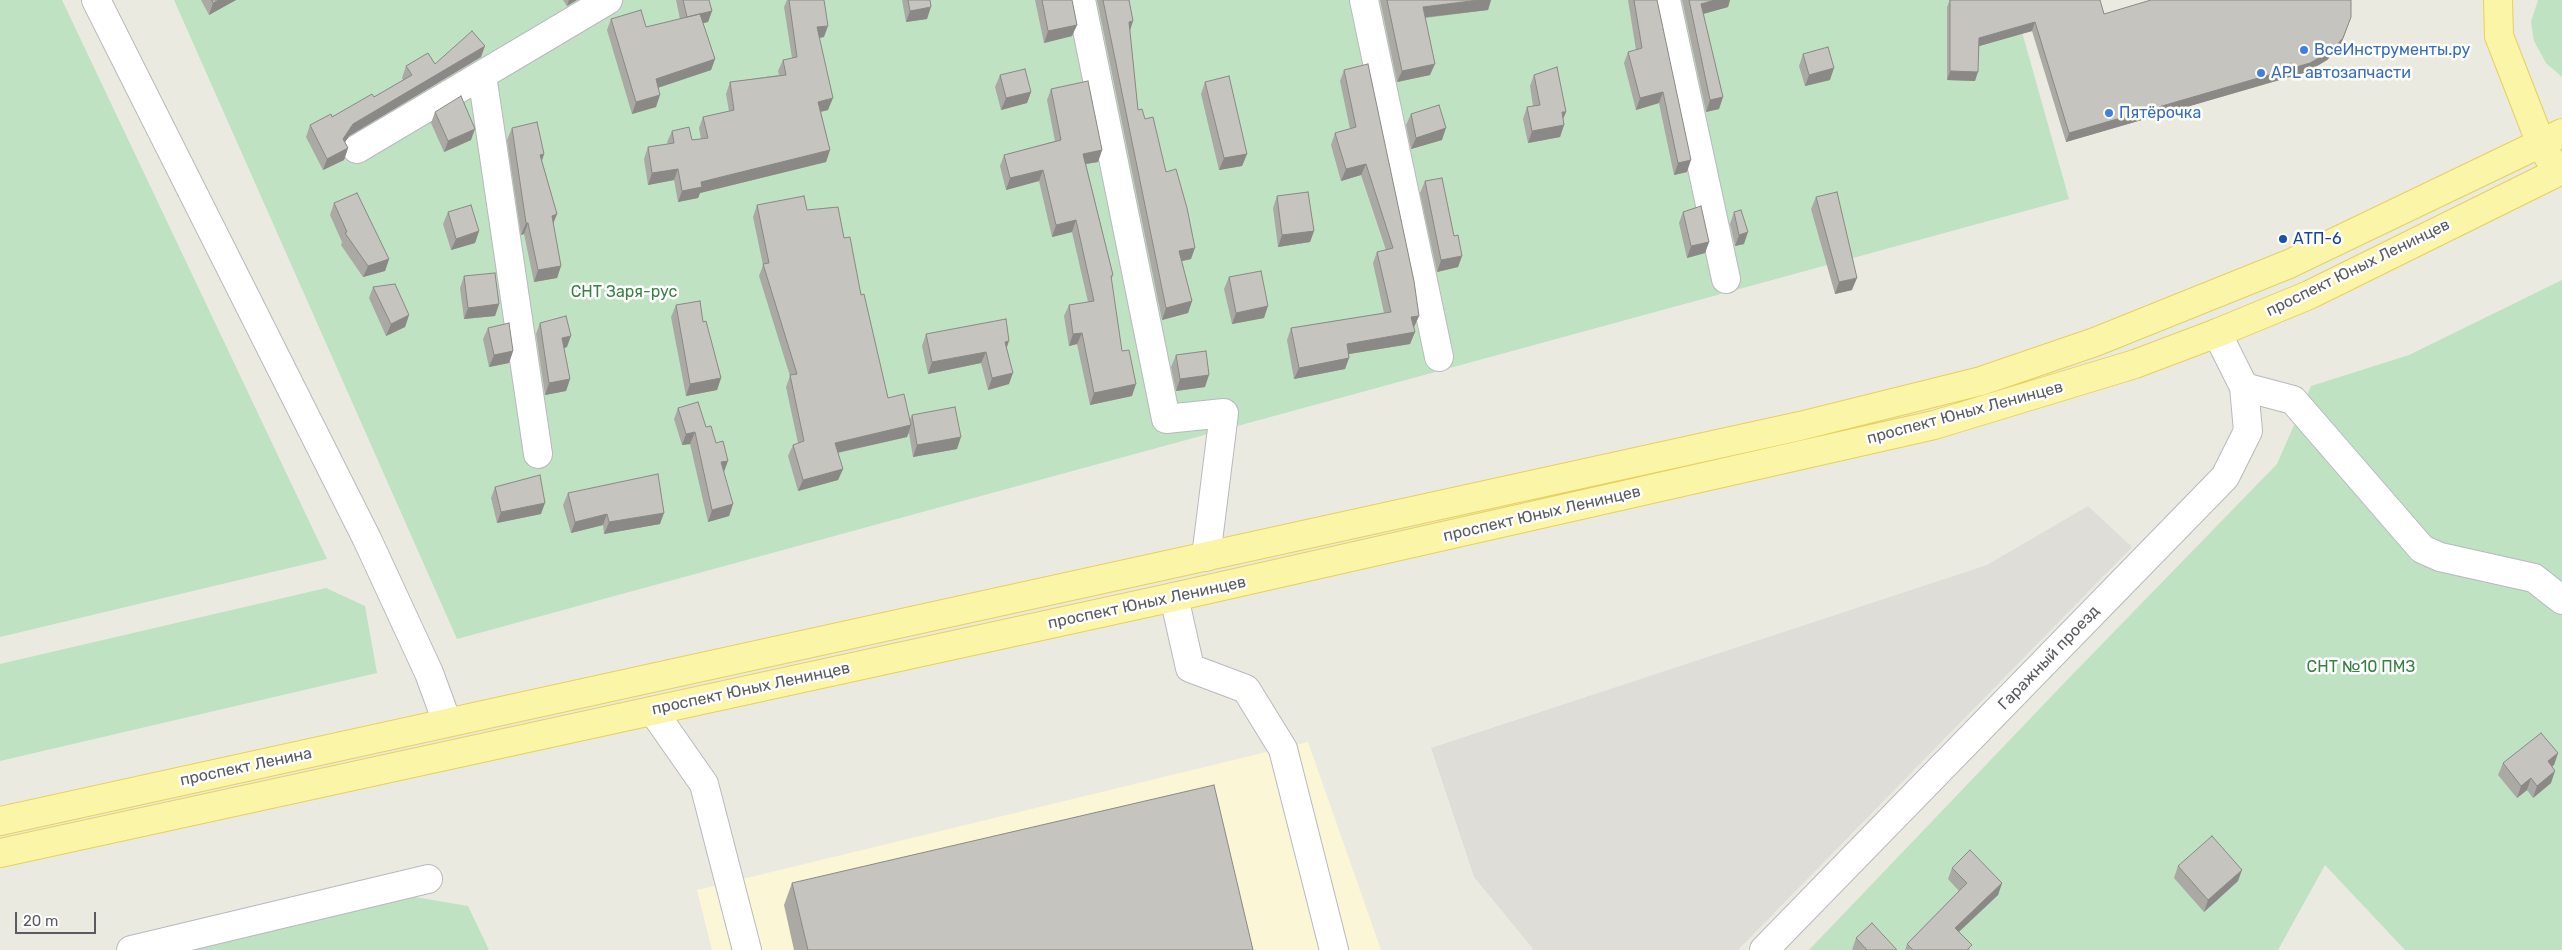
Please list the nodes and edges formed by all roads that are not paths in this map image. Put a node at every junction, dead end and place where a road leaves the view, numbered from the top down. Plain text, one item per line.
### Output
1 (96, 0) edge
2 (608, 0) edge
3 (1081, 0) edge
4 (1364, 0) edge
5 (1666, 0) edge
6 (2498, 0) edge
7 (482, 75) junction
8 (2551, 138) edge
9 (357, 150) dead end
10 (2560, 171) edge
11 (1726, 279) dead end
12 (2217, 333) junction
13 (1438, 357) dead end
14 (2244, 387) junction
15 (538, 454) dead end
16 (1206, 557) junction
17 (1174, 597) junction
18 (2562, 600) edge
19 (653, 711) junction
20 (492, 712) joint
21 (447, 722) junction
22 (486, 747) joint
23 (0, 821) edge
24 (0, 853) edge
25 (428, 880) dead end
26 (130, 950) edge
27 (748, 950) edge
28 (1334, 950) edge
29 (1764, 950) edge

1 - 21 street
2 - 7 street
3 - 16 street
4 - 13 street
5 - 11 street
6 - 8 main road
7 - 9 street
7 - 15 street
8 - 10 main road
8 - 16 main road, проспект Юных Ленинцев
10 - 12 main road, проспект Юных Ленинцев
12 - 14 street, Гаражный проезд
12 - 17 main road, проспект Юных Ленинцев
14 - 18 street
14 - 29 street, Гаражный проезд
16 - 20 main road, проспект Юных Ленинцев
17 - 19 main road, проспект Юных Ленинцев
17 - 28 street
19 - 22 main road, проспект Юных Ленинцев
19 - 27 street
20 - 21 main road, проспект Ленина
21 - 23 main road, проспект Ленина
22 - 24 main road, проспект Ленина
25 - 26 street

